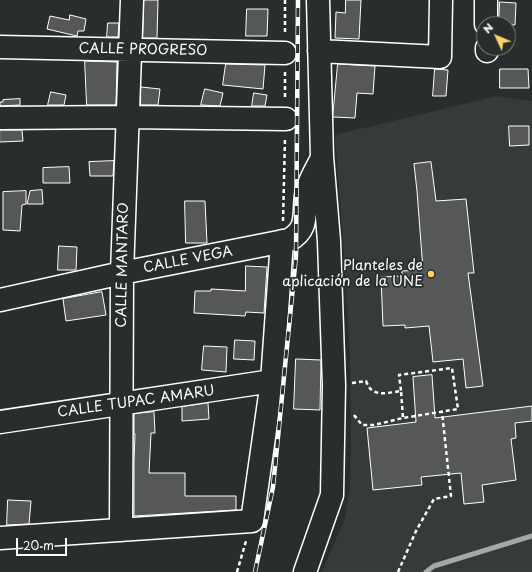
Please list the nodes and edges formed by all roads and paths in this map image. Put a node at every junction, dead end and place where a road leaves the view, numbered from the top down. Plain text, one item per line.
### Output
1 (132, 0) edge
2 (318, 0) edge
3 (441, 0) edge
4 (486, 0) edge
5 (486, 16) edge
6 (0, 47) edge
7 (130, 50) junction
8 (319, 51) junction
9 (285, 52) dead end
10 (128, 117) junction
11 (0, 118) edge
12 (286, 118) dead end
13 (322, 157) junction
14 (282, 241) junction
15 (122, 273) junction
16 (0, 300) edge
17 (272, 381) junction
18 (346, 386) junction
19 (401, 391) junction
20 (121, 404) junction
21 (354, 410) dead end
22 (442, 412) junction
23 (403, 418) junction
24 (0, 422) edge
25 (252, 521) junction
26 (121, 530) junction
27 (0, 538) edge
28 (237, 572) edge
29 (305, 572) edge
30 (398, 572) edge

1 - 7 street, CALLE MANTARO
2 - 8 street
3 - 8 street
4 - 5 street
6 - 7 street, CALLE PROGRESO
7 - 9 street, CALLE PROGRESO
7 - 10 street, CALLE MANTARO
8 - 13 street
10 - 11 street
10 - 12 street
10 - 15 street, CALLE MANTARO
13 - 14 street, CALLE VEGA
13 - 18 street
14 - 15 street, CALLE VEGA
14 - 17 street
15 - 16 street, CALLE VEGA
15 - 20 street, CALLE MANTARO
17 - 20 street, CALLE TUPAC AMARU
17 - 25 street
18 - 19 path
18 - 29 street
19 - 22 path
19 - 23 path
20 - 24 street, CALLE TUPAC AMARU
20 - 26 street, CALLE MANTARO
21 - 23 path
22 - 23 path
22 - 30 path
25 - 26 street
25 - 28 path
26 - 27 street

